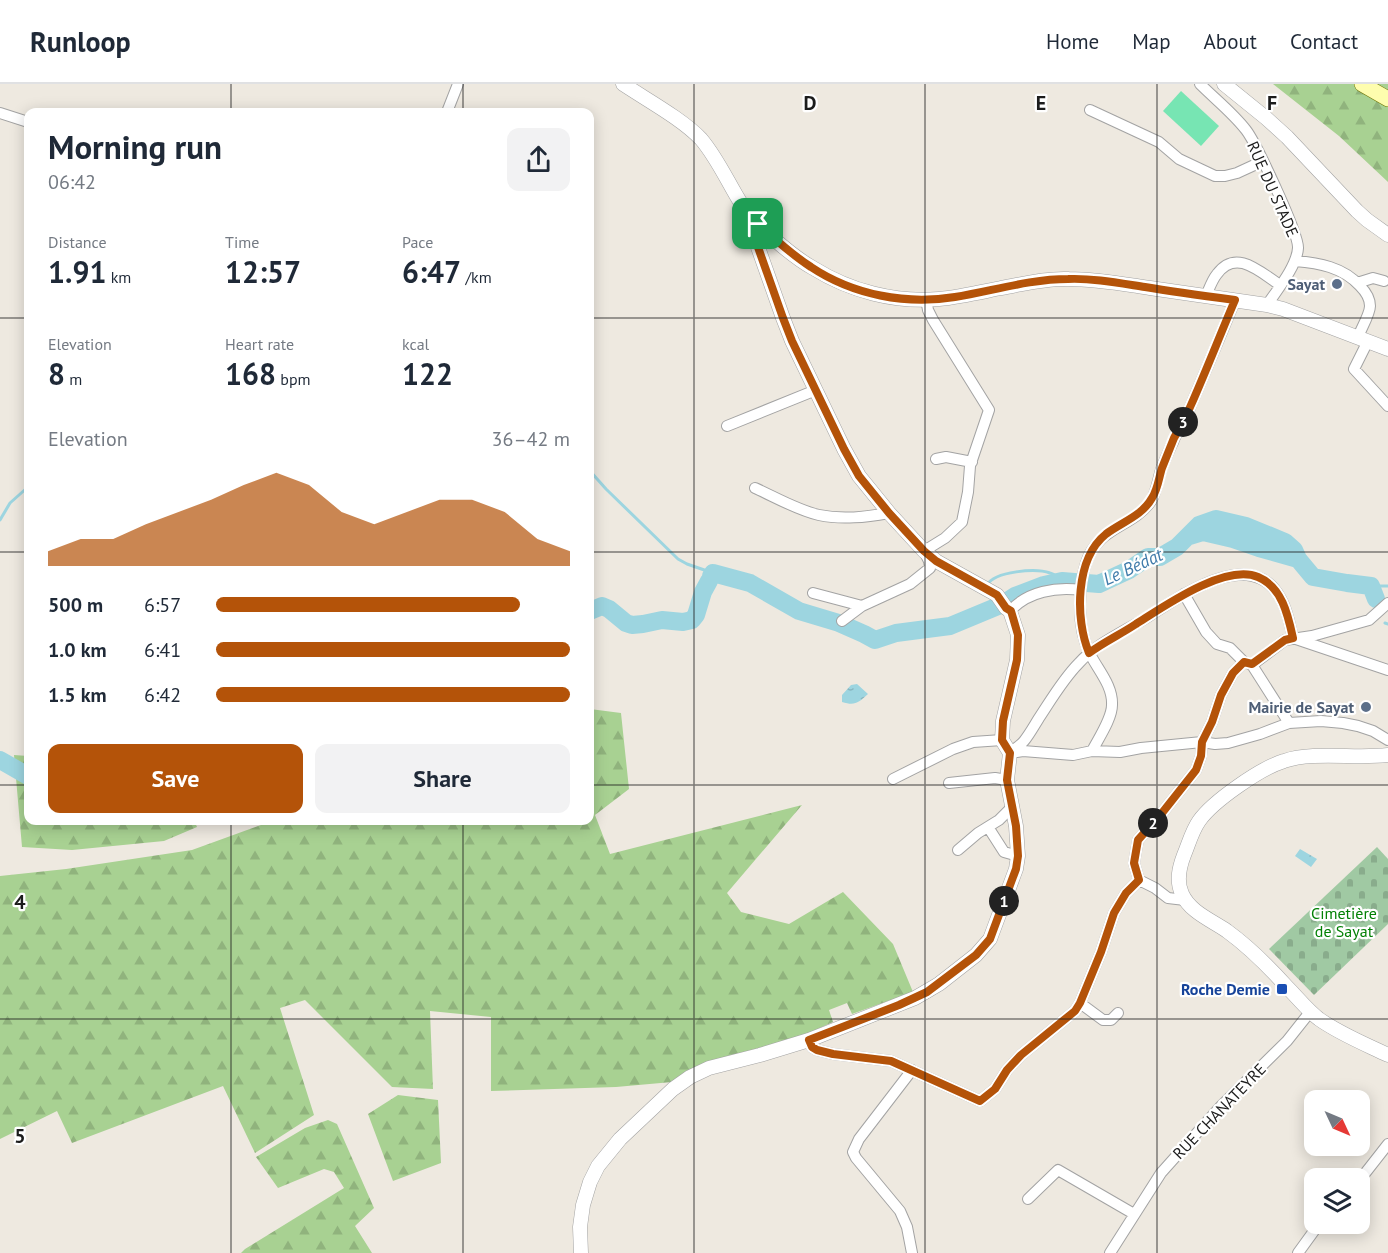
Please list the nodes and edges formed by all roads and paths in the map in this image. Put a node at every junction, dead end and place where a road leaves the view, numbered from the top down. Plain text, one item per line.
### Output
1 (458, 84) edge
2 (623, 84) edge
3 (1200, 84) edge
4 (1224, 84) edge
5 (1362, 84) edge
6 (1388, 99) edge
7 (449, 108) edge
8 (1090, 110) dead end
9 (0, 113) edge
10 (24, 121) edge
11 (1263, 161) junction
12 (758, 224) junction
13 (1388, 235) edge
14 (1295, 261) junction
15 (1384, 281) dead end
16 (1357, 283) junction
17 (1280, 285) junction
18 (1206, 296) junction
19 (926, 299) junction
20 (1235, 300) junction
21 (1267, 305) junction
22 (1363, 339) junction
23 (1388, 349) edge
24 (816, 390) junction
25 (1387, 402) edge
26 (727, 426) dead end
27 (936, 459) dead end
28 (972, 462) junction
29 (755, 488) dead end
30 (889, 513) junction
31 (924, 551) junction
32 (930, 568) junction
33 (951, 568) junction
34 (1082, 585) junction
35 (813, 593) dead end
36 (1184, 594) junction
37 (1388, 603) edge
38 (1005, 605) junction
39 (862, 606) junction
40 (842, 621) dead end
41 (1293, 638) junction
42 (1089, 653) junction
43 (1248, 663) junction
44 (1388, 670) edge
45 (1289, 723) junction
46 (1002, 740) junction
47 (1388, 740) edge
48 (1202, 742) junction
49 (1092, 751) junction
50 (1010, 753) junction
51 (1388, 755) edge
52 (893, 779) dead end
53 (1007, 780) junction
54 (949, 783) dead end
55 (1012, 807) junction
56 (988, 827) junction
57 (958, 850) dead end
58 (1018, 856) junction
59 (1139, 880) junction
60 (1185, 900) junction
61 (1080, 1003) junction
62 (1310, 1012) junction
63 (1118, 1013) dead end
64 (809, 1040) junction
65 (1388, 1055) edge
66 (912, 1071) junction
67 (1388, 1144) edge
68 (1369, 1168) edge
69 (1028, 1199) dead end
70 (1134, 1214) junction
71 (1312, 1234) edge
72 (581, 1253) edge
73 (912, 1253) edge
74 (1110, 1253) edge
75 (1298, 1253) edge

1 - 7 street
2 - 12 street
3 - 11 street, RUE DU STADE
4 - 13 street
5 - 6 main road
8 - 11 street
9 - 10 street
11 - 14 street, RUE DU STADE
12 - 19 street
12 - 24 street
14 - 16 street
14 - 17 street, RUE DU STADE
15 - 16 street
16 - 22 street
17 - 18 street
17 - 21 street, RUE DU STADE
18 - 19 street
18 - 20 street
19 - 28 street
20 - 21 street
20 - 34 street
21 - 22 street
22 - 23 street
22 - 25 street
24 - 26 street
24 - 30 street
27 - 28 street
28 - 31 street
29 - 30 street
30 - 31 street
31 - 32 street
31 - 33 street
32 - 33 street
32 - 39 street
33 - 38 street
34 - 38 street
34 - 42 street
35 - 39 street
36 - 41 street
36 - 42 street
36 - 43 street
37 - 41 street
38 - 46 street
39 - 40 street
41 - 43 street
41 - 44 street
42 - 49 street
42 - 50 street
43 - 45 street
43 - 48 street
45 - 47 street
45 - 48 street
46 - 50 street
46 - 52 street
48 - 49 street
48 - 59 street
49 - 50 street
50 - 53 street
51 - 60 street
53 - 54 street
53 - 55 street
55 - 56 street
55 - 58 street
56 - 57 street
56 - 58 street
58 - 64 street
59 - 60 street
59 - 61 street
60 - 62 street
61 - 63 street
61 - 66 street
62 - 65 street
62 - 70 street, RUE CHANATEYRE
64 - 66 street
64 - 72 street
66 - 73 street
67 - 68 street
69 - 70 street
70 - 74 street, RUE CHANATEYRE
71 - 75 street

